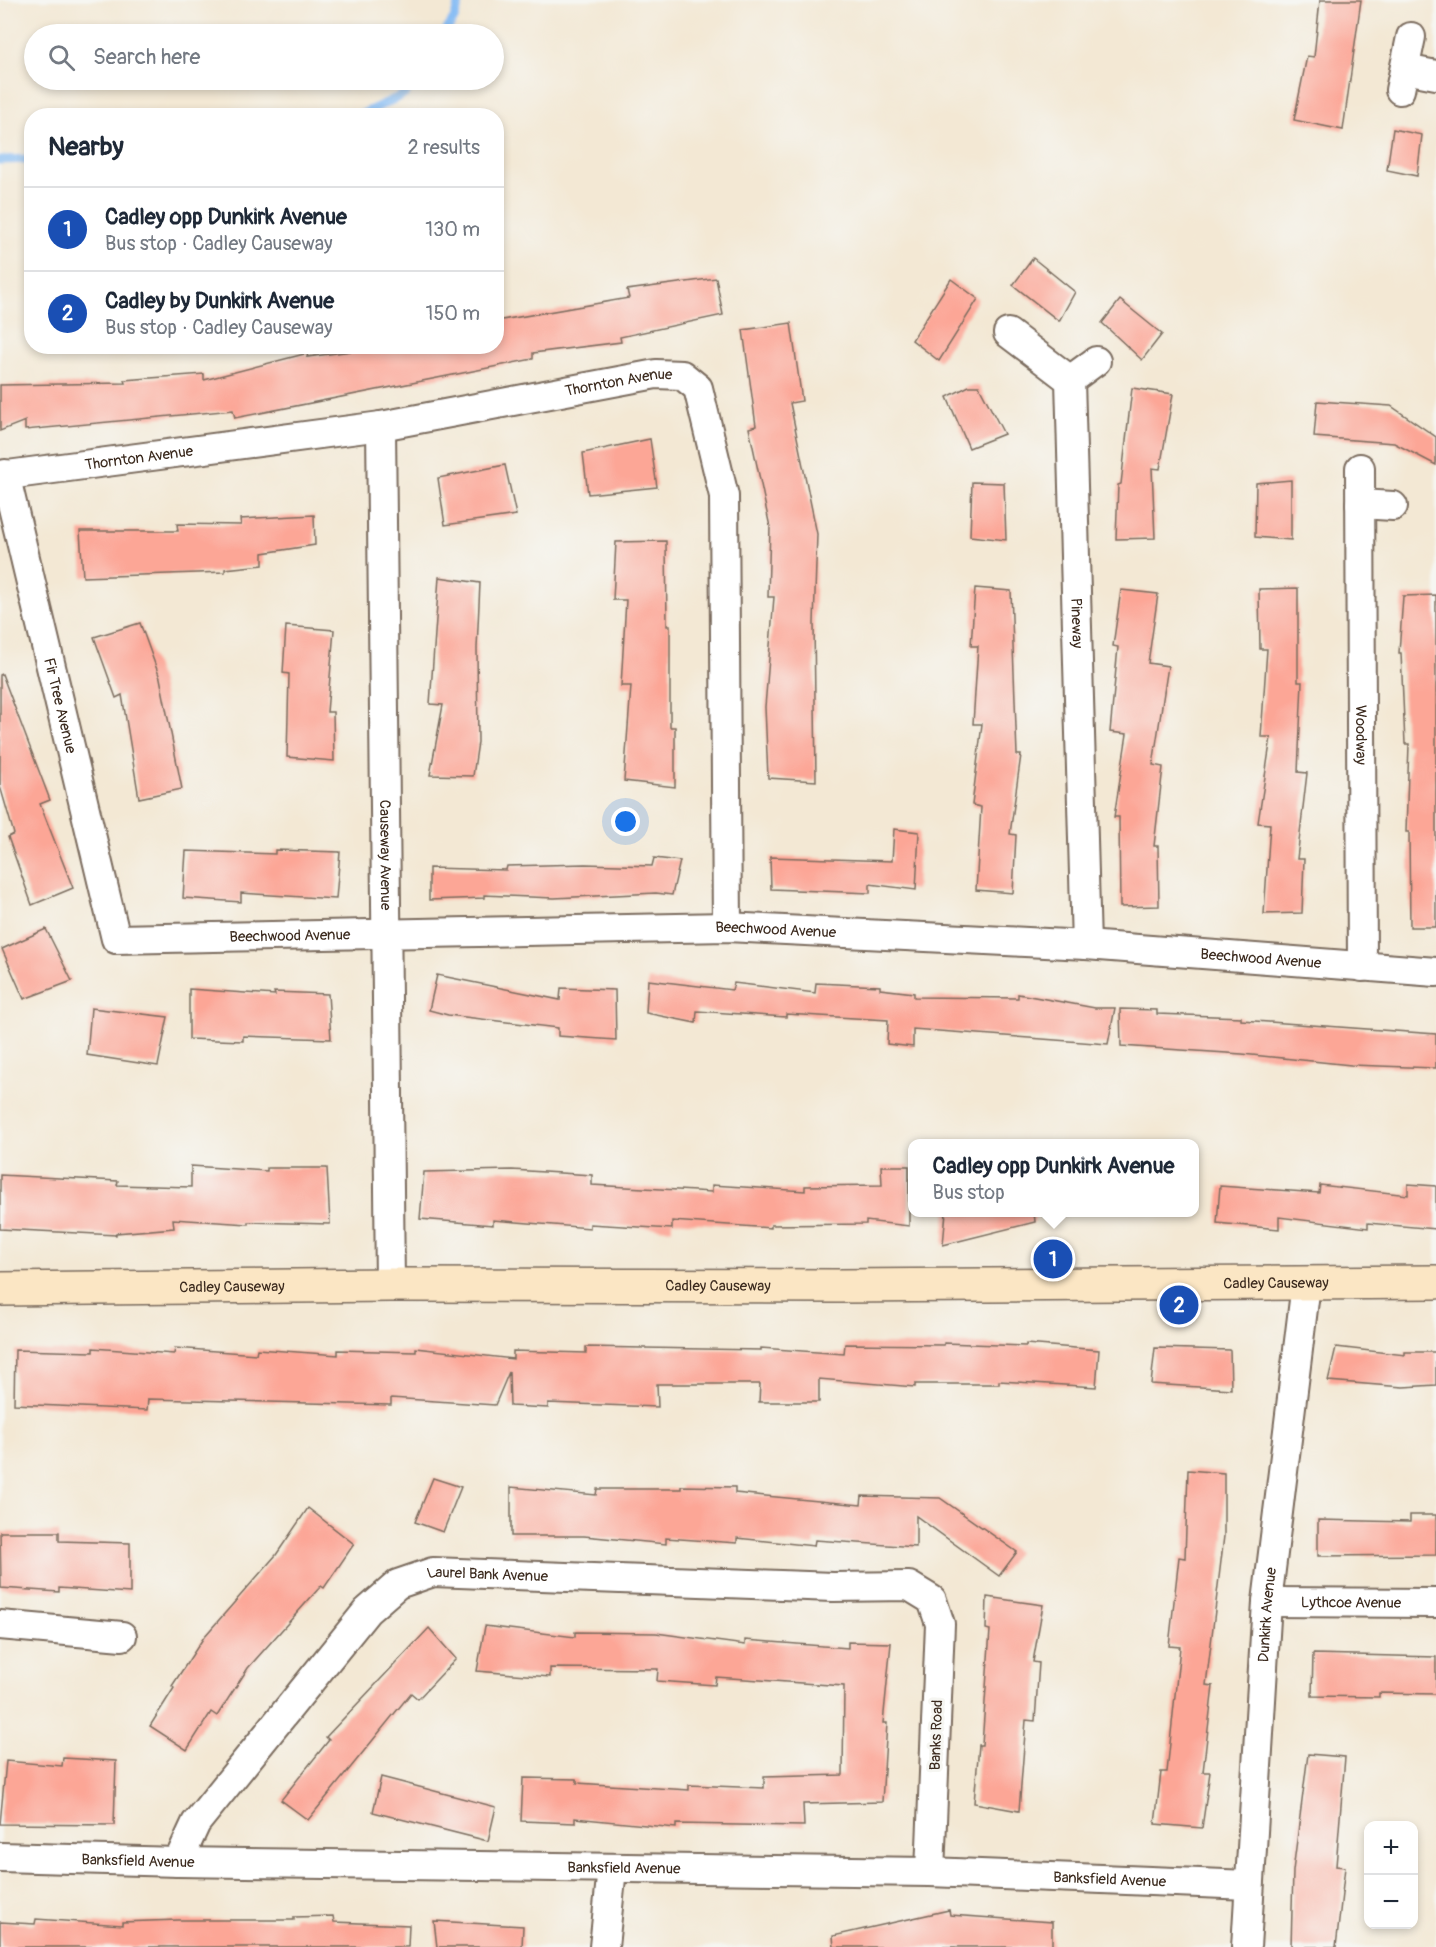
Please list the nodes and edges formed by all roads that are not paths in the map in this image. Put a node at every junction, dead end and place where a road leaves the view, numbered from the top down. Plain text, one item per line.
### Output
1 (1411, 37) dead end
2 (1436, 75) edge
3 (1008, 333) dead end
4 (1096, 361) dead end
5 (1070, 380) junction
6 (381, 426) junction
7 (1360, 468) dead end
8 (2, 475) edge
9 (1360, 504) junction
10 (1393, 506) dead end
11 (727, 927) junction
12 (387, 934) junction
13 (116, 939) joint
14 (1086, 945) junction
15 (1362, 967) junction
16 (1436, 972) edge
17 (1436, 1282) edge
18 (1306, 1284) junction
19 (390, 1285) junction
20 (0, 1289) edge
21 (932, 1600) joint
22 (1267, 1602) junction
23 (1436, 1604) edge
24 (0, 1625) edge
25 (122, 1636) dead end
26 (0, 1857) edge
27 (178, 1862) junction
28 (612, 1868) junction
29 (930, 1872) junction
30 (1249, 1885) junction
31 (604, 1947) edge
32 (1246, 1947) edge

1 - 2 street
3 - 5 street
4 - 5 street
5 - 14 street, Pineway
6 - 8 street, Thornton Avenue
6 - 11 street, Thornton Avenue
6 - 12 street, Causeway Avenue
7 - 9 street, Woodway
8 - 13 street, Fir Tree Avenue
9 - 10 street
9 - 15 street, Woodway
11 - 12 street, Beechwood Avenue
11 - 14 street, Beechwood Avenue
12 - 13 street, Beechwood Avenue
12 - 19 street, Causeway Avenue
14 - 15 street, Beechwood Avenue
15 - 16 street, Beechwood Avenue
17 - 18 street, Cadley Causeway
18 - 19 street, Cadley Causeway
18 - 22 street, Dunkirk Avenue
19 - 20 street, Cadley Causeway
21 - 27 street, Laurel Bank Avenue
21 - 29 street, Banks Road
22 - 23 street, Lythcoe Avenue
22 - 30 street, Dunkirk Avenue
24 - 25 street
26 - 27 street, Banksfield Avenue
27 - 28 street, Banksfield Avenue
28 - 29 street, Banksfield Avenue
28 - 31 street
29 - 30 street, Banksfield Avenue
30 - 32 street, Dunkirk Avenue

